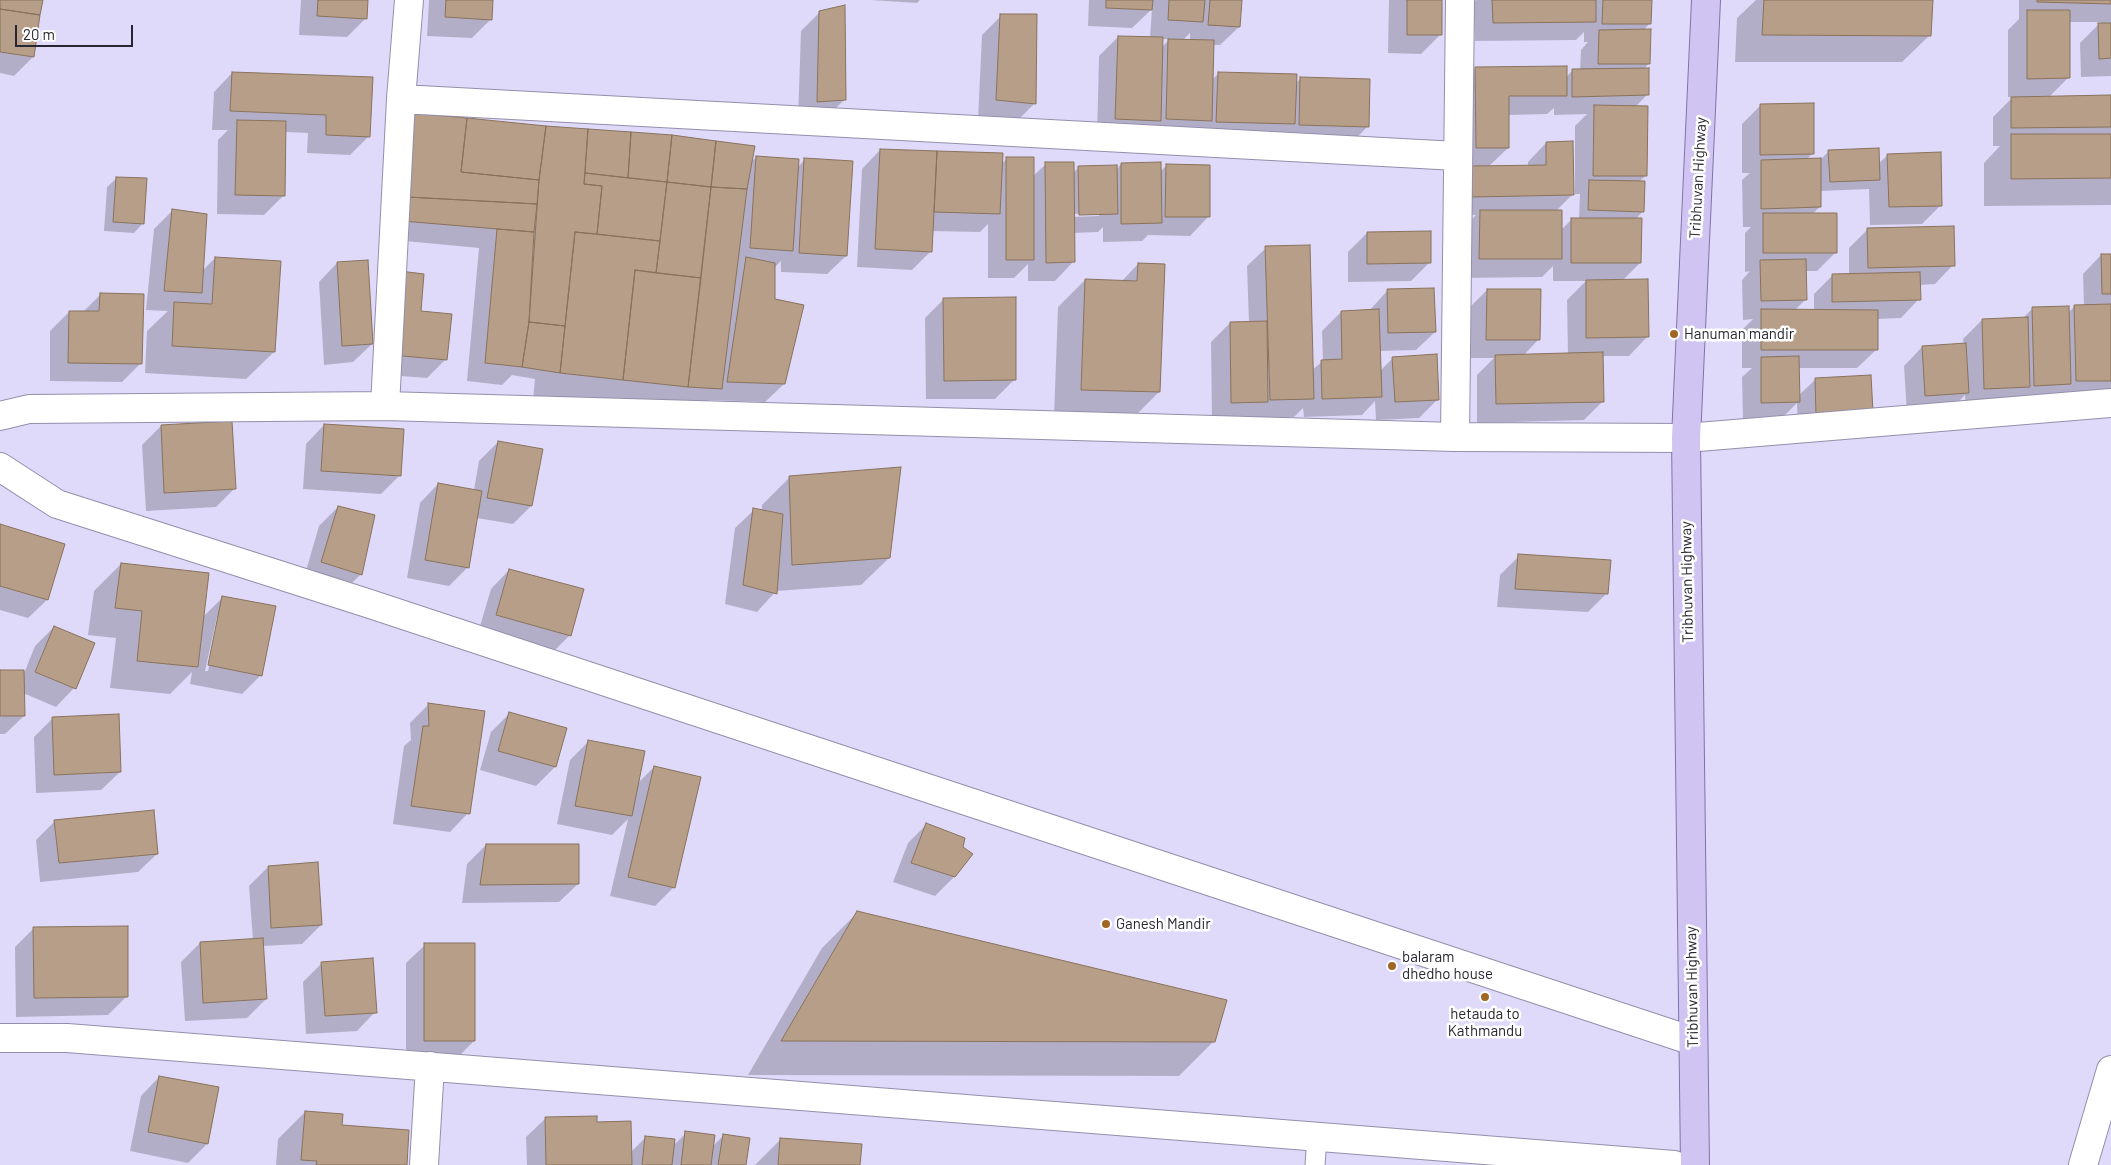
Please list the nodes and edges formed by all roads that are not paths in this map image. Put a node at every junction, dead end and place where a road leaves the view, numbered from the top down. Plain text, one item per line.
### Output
1 (408, 0) edge
2 (1460, 0) edge
3 (1706, 0) edge
4 (401, 99) junction
5 (1457, 156) junction
6 (2111, 403) edge
7 (385, 406) junction
8 (0, 416) edge
9 (1455, 437) junction
10 (1686, 438) junction
11 (0, 466) edge
12 (0, 1038) edge
13 (1693, 1041) junction
14 (430, 1066) junction
15 (2111, 1070) edge
16 (1317, 1137) junction
17 (424, 1165) edge
18 (1315, 1165) edge
19 (1674, 1165) edge
20 (1695, 1165) edge
21 (2083, 1165) edge

1 - 4 street
2 - 5 street
3 - 10 main road, Tribhuvan Highway
4 - 5 street
4 - 7 street
5 - 9 street
6 - 10 street
7 - 8 street
7 - 9 street
9 - 10 street
10 - 13 main road, Tribhuvan Highway
11 - 13 street
12 - 14 street
13 - 20 main road, Tribhuvan Highway
14 - 16 street
14 - 17 street
15 - 21 street
16 - 18 lane
16 - 19 street

